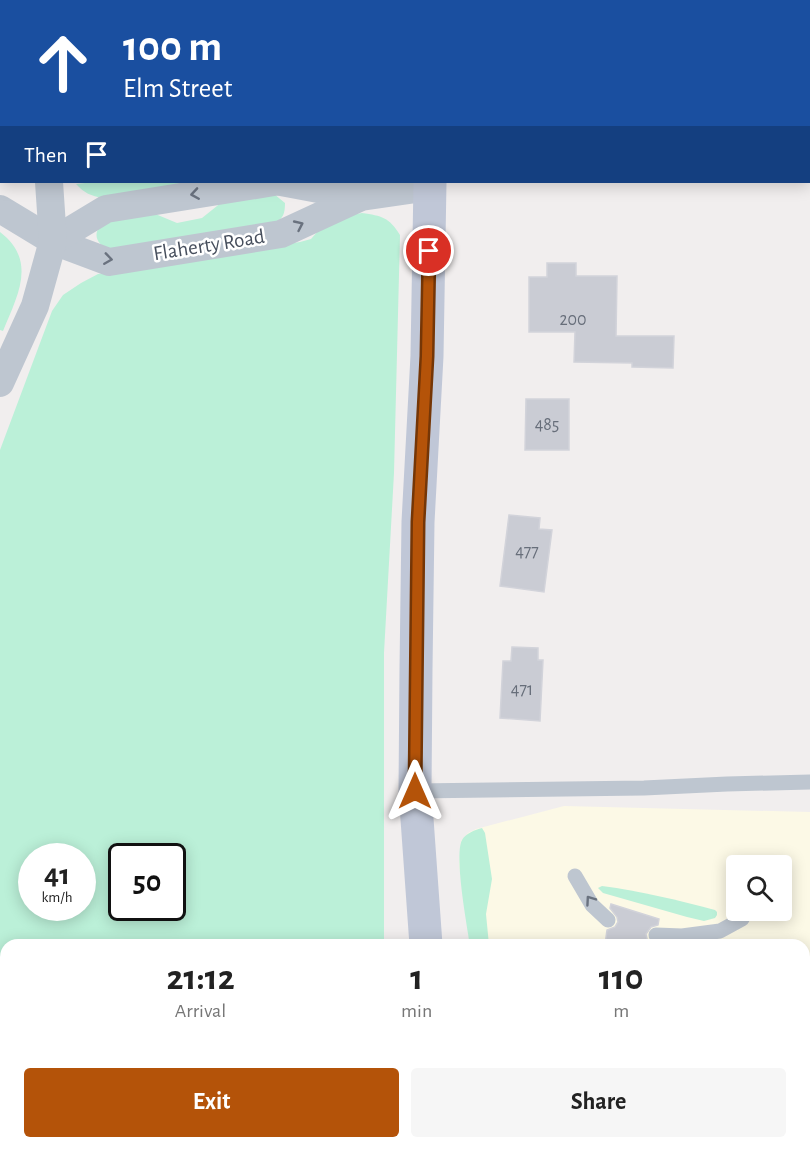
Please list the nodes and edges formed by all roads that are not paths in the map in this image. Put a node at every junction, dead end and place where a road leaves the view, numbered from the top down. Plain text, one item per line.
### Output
1 (49, 183) edge
2 (268, 183) edge
3 (286, 183) edge
4 (430, 184) edge
5 (361, 197) junction
6 (0, 209) edge
7 (53, 241) junction
8 (0, 383) edge
9 (810, 782) edge
10 (415, 791) junction
11 (575, 876) dead end
12 (608, 920) dead end
13 (738, 921) edge
14 (656, 936) dead end
15 (426, 939) edge

1 - 7 street
2 -> 7 street
3 - 5 street, Flaherty Road
4 - 5 street, Flaherty Road
4 - 10 main road
7 -> 5 street, Flaherty Road
6 - 7 street, Flaherty Road
7 - 8 street
9 - 10 lane
10 - 15 main road
12 -> 11 lane
13 - 14 lane

